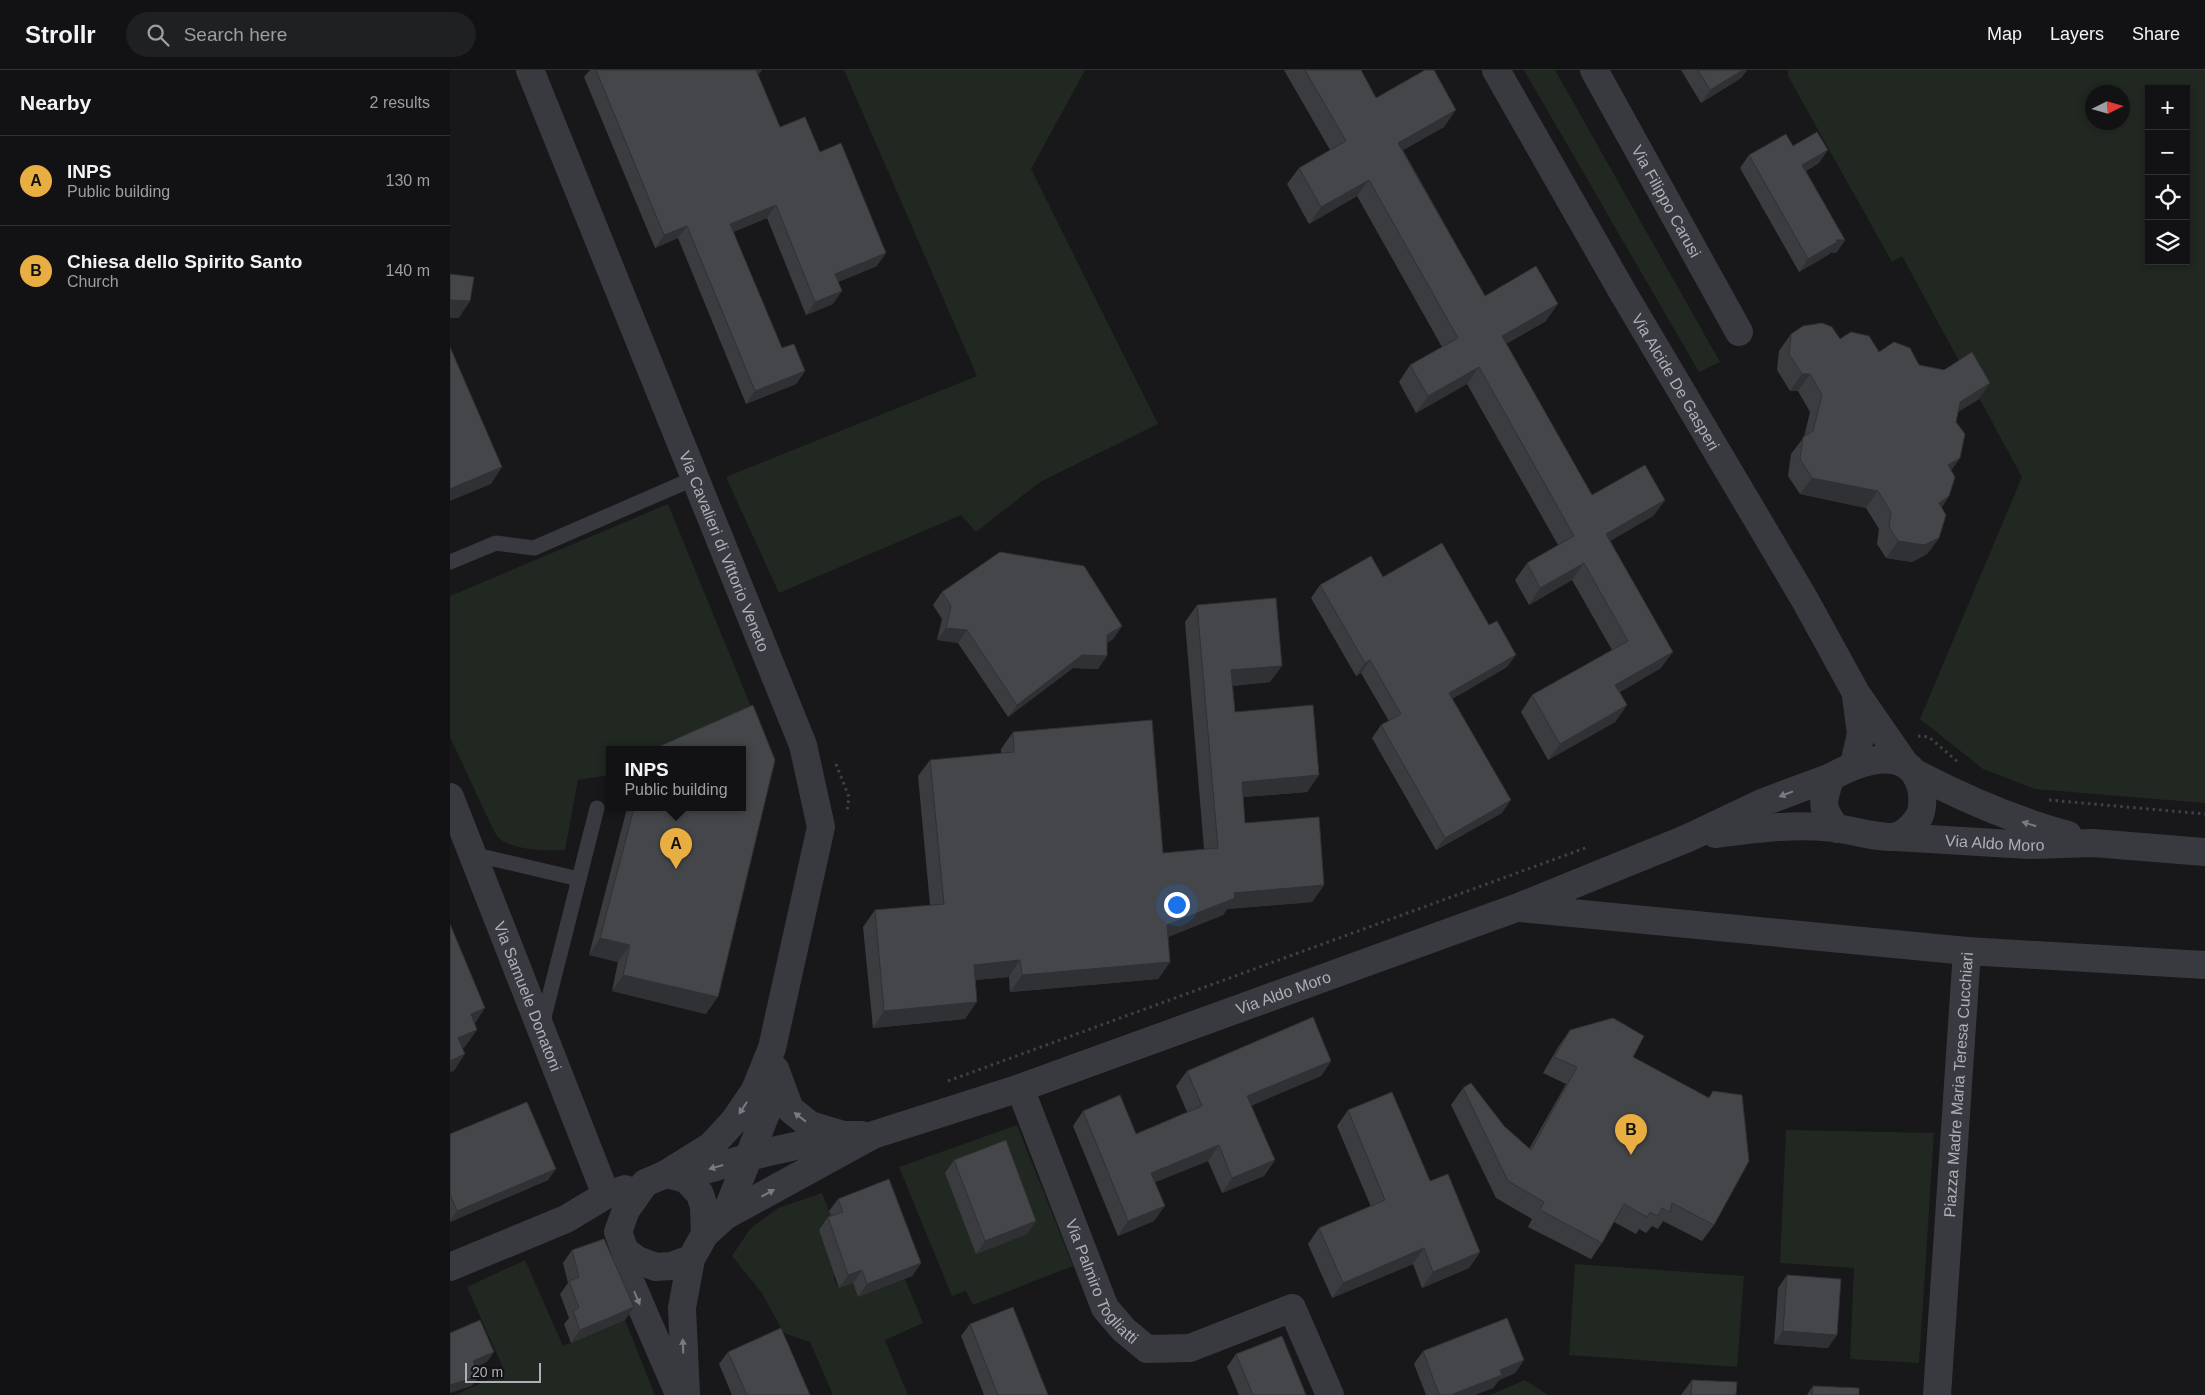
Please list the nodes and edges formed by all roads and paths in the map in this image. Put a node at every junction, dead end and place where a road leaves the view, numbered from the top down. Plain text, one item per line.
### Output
1 (530, 70) edge
2 (1496, 70) edge
3 (1594, 70) edge
4 (1739, 332) dead end
5 (695, 478) junction
6 (450, 562) edge
7 (1856, 693) junction
8 (1889, 741) junction
9 (833, 756) dead end
10 (1966, 767) dead end
11 (1911, 769) junction
12 (1843, 771) junction
13 (450, 797) edge
14 (2042, 799) dead end
15 (597, 808) dead end
16 (2205, 814) edge
17 (846, 818) dead end
18 (1837, 828) junction
19 (1896, 837) junction
20 (1688, 838) junction
21 (2093, 842) junction
22 (1597, 844) dead end
23 (2205, 852) edge
24 (472, 854) junction
25 (579, 879) junction
26 (1516, 908) junction
27 (1967, 951) junction
28 (2205, 965) edge
29 (541, 1029) junction
30 (772, 1048) junction
31 (776, 1075) junction
32 (947, 1081) dead end
33 (1020, 1088) junction
34 (844, 1135) junction
35 (873, 1135) junction
36 (748, 1158) junction
37 (666, 1179) junction
38 (606, 1195) junction
39 (566, 1219) junction
40 (715, 1225) junction
41 (621, 1241) junction
42 (691, 1259) junction
43 (450, 1267) edge
44 (679, 1395) edge
45 (686, 1395) edge
46 (1330, 1395) edge
47 (1937, 1395) edge

1 - 5 street, Via Cavalieri di Vittorio Veneto
2 - 7 street, Via Alcide De Gasperi
3 - 4 street, Via Filippo Carusi
5 - 6 lane
5 - 30 street, Via Cavalieri di Vittorio Veneto
7 - 8 street, Via Alcide De Gasperi
7 - 12 street, Via Alcide De Gasperi
8 - 10 path
8 - 11 street, Via Alcide De Gasperi
9 - 17 path
11 - 12 street
11 - 19 street
21 -> 11 street, Via Aldo Moro
12 - 18 street
12 -> 20 street, Via Aldo Moro
13 - 24 street, Via Samuele Donatoni
14 - 16 path
15 - 25 lane
18 - 19 street
18 - 20 street, Via Aldo Moro
19 - 21 street, Via Aldo Moro
20 - 26 street, Via Aldo Moro
21 - 23 street, Via Aldo Moro
22 - 32 path
24 - 25 lane
24 - 29 street, Via Samuele Donatoni
25 - 29 lane
26 - 27 street
26 - 33 street, Via Aldo Moro
27 - 28 street, Piazza Madre Maria Teresa Cucchiari
27 - 47 street, Piazza Madre Maria Teresa Cucchiari
29 - 38 street, Via Samuele Donatoni
30 - 31 street
30 -> 37 street
34 -> 31 street
31 - 36 street
33 - 35 street, Via Aldo Moro
33 - 46 street, Via Palmiro Togliatti
34 - 35 street
34 - 36 street
40 -> 35 street
36 -> 37 street
36 - 40 street
37 - 38 street
37 - 40 street
37 - 41 street
38 - 39 street
39 - 41 street
39 - 43 street
40 - 42 street
41 - 42 street
41 -> 44 street
45 -> 42 street

